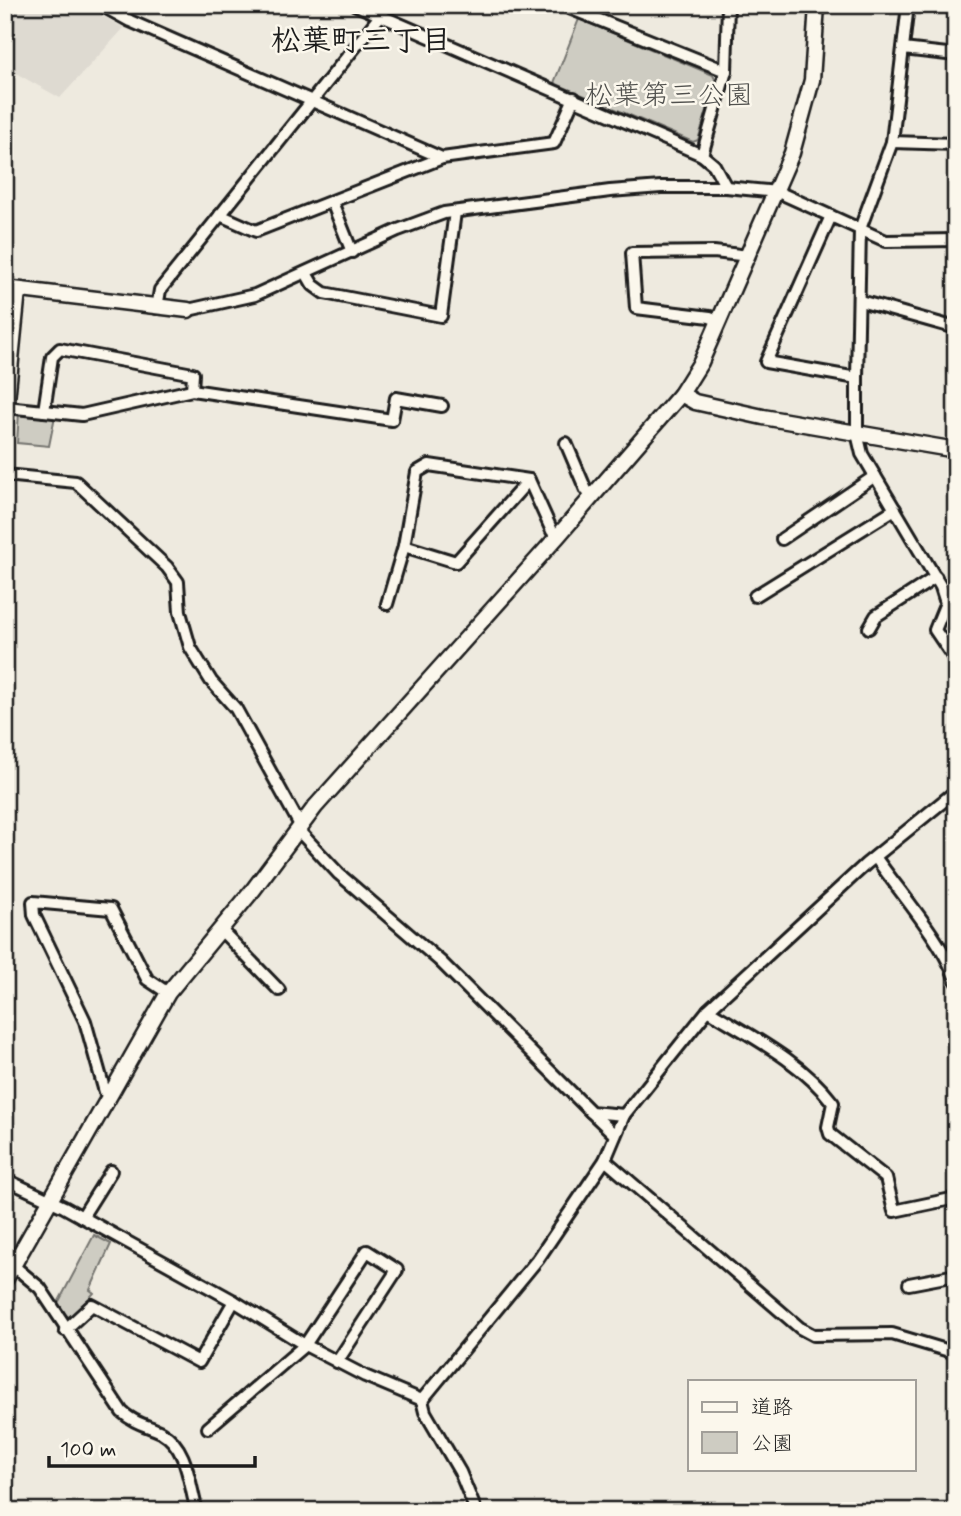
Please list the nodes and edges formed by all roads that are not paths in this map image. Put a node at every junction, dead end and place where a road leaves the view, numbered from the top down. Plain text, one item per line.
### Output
1 (10, 5) edge
2 (101, 5) edge
3 (356, 5) edge
4 (562, 5) edge
5 (728, 5) edge
6 (817, 5) edge
7 (908, 5) edge
8 (382, 10) edge
9 (5, 13) edge
10 (903, 49) junction
11 (956, 55) edge
12 (726, 71) junction
13 (574, 98) junction
14 (310, 101) junction
15 (892, 142) junction
16 (956, 144) edge
17 (702, 155) junction
18 (442, 158) junction
19 (726, 187) junction
20 (778, 192) junction
21 (332, 202) junction
22 (455, 212) junction
23 (220, 215) junction
24 (831, 216) junction
25 (860, 229) junction
26 (956, 240) edge
27 (352, 252) junction
28 (749, 256) junction
29 (306, 273) junction
30 (11, 289) edge
31 (860, 301) junction
32 (157, 308) junction
33 (188, 310) joint
34 (720, 321) junction
35 (956, 328) edge
36 (857, 379) junction
37 (192, 390) junction
38 (681, 394) junction
39 (442, 406) dead end
40 (44, 411) junction
41 (6, 413) edge
42 (857, 433) junction
43 (566, 443) dead end
44 (956, 450) edge
45 (5, 475) edge
46 (876, 475) junction
47 (529, 481) junction
48 (592, 496) junction
49 (895, 509) junction
50 (558, 536) junction
51 (782, 539) dead end
52 (404, 546) junction
53 (936, 577) junction
54 (755, 596) dead end
55 (387, 604) dead end
56 (869, 628) dead end
57 (956, 661) edge
58 (956, 791) edge
59 (300, 829) junction
60 (876, 858) junction
61 (220, 929) junction
62 (956, 981) edge
63 (279, 990) dead end
64 (167, 993) junction
65 (708, 1010) junction
66 (110, 1096) junction
67 (591, 1112) junction
68 (624, 1115) junction
69 (615, 1135) junction
70 (605, 1160) junction
71 (111, 1171) dead end
72 (11, 1182) dead end
73 (956, 1198) edge
74 (51, 1202) junction
75 (82, 1217) junction
76 (15, 1267) junction
77 (956, 1275) edge
78 (5, 1280) edge
79 (909, 1284) dead end
80 (234, 1301) junction
81 (65, 1330) junction
82 (305, 1345) junction
83 (956, 1353) edge
84 (337, 1362) junction
85 (422, 1400) junction
86 (208, 1428) dead end
87 (197, 1511) edge
88 (476, 1511) edge

1 - 9 street
2 - 14 street
3 - 8 street
4 - 12 street
5 - 12 street
6 - 20 street
7 - 10 street
8 - 13 street
8 - 14 street
10 - 11 street
10 - 15 street
12 - 17 street
13 - 17 street
13 - 18 street
14 - 18 street
14 - 23 street
15 - 16 street
15 - 25 street
17 - 19 street
18 - 21 street
19 - 20 street
19 - 22 street
20 - 24 street
20 - 28 street
21 - 23 street
21 - 27 street
22 - 27 street
22 - 29 street
23 - 32 street
24 - 25 street
24 - 36 street
25 - 26 street
25 - 31 street
27 - 29 street
28 - 34 street
28 - 34 street
29 - 33 street
30 - 32 street
30 - 41 street
31 - 35 street
31 - 36 street
32 - 33 street
34 - 38 street
36 - 42 street
37 - 39 street
37 - 40 street
37 - 40 street
38 - 42 street
38 - 48 street
40 - 41 street
42 - 44 street
42 - 46 street
43 - 48 street
45 - 59 street
46 - 49 street
46 - 51 street
47 - 50 street
47 - 52 street
47 - 52 street
48 - 50 street
49 - 53 street
49 - 54 street
50 - 59 street
52 - 55 street
53 - 56 street
53 - 57 street
58 - 60 street
59 - 61 street
59 - 67 street
60 - 62 street
60 - 65 street
61 - 63 street
61 - 64 street
64 - 66 street
64 - 66 street
65 - 68 street
65 - 73 street
66 - 74 street
67 - 68 street
67 - 69 street
68 - 69 street
69 - 70 street
70 - 83 street
70 - 85 street
71 - 75 street
72 - 74 street
74 - 75 street
74 - 76 street
75 - 80 street
76 - 78 street
76 - 81 street
77 - 79 street
80 - 81 street
80 - 82 street
81 - 87 street
82 - 84 street
82 - 84 street
82 - 86 street
84 - 85 street
85 - 88 street

